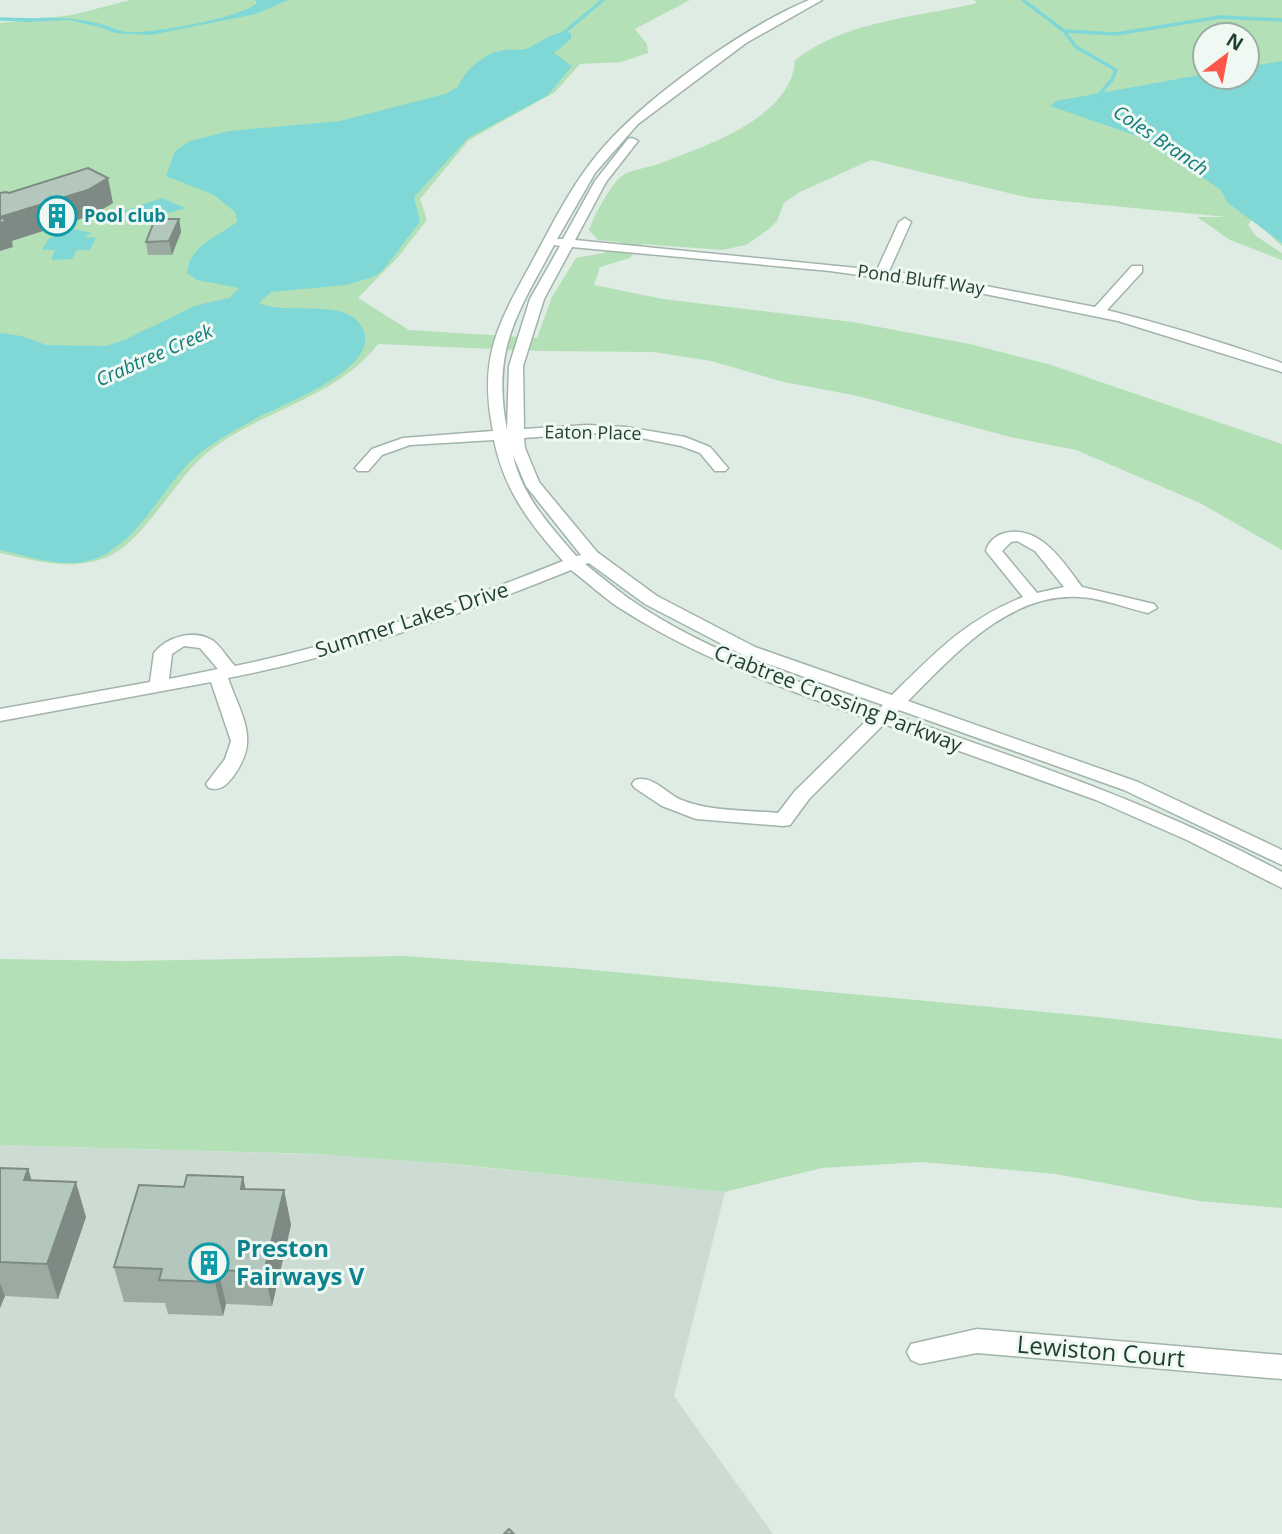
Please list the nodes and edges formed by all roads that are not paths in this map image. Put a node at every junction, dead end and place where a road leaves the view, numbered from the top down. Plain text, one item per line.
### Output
1 (817, 0) edge
2 (835, 0) edge
3 (905, 222) dead end
4 (550, 242) junction
5 (568, 243) junction
6 (1137, 269) dead end
7 (882, 273) junction
8 (1098, 312) junction
9 (1282, 368) edge
10 (516, 434) junction
11 (496, 436) junction
12 (363, 468) dead end
13 (720, 468) dead end
14 (591, 556) junction
15 (573, 563) junction
16 (1076, 591) junction
17 (1034, 600) junction
18 (1148, 607) dead end
19 (224, 673) junction
20 (159, 687) junction
21 (895, 703) junction
22 (0, 715) edge
23 (880, 717) junction
24 (216, 783) dead end
25 (642, 784) dead end
26 (1282, 858) edge
27 (1282, 881) edge
28 (920, 1352) dead end
29 (1282, 1367) edge

1 - 4 street, Crabtree Crossing Parkway
2 - 5 street, Crabtree Crossing Parkway
3 - 7 street
4 - 5 street, Pond Bluff Way
4 - 11 street, Crabtree Crossing Parkway
5 - 7 street, Pond Bluff Way
5 - 10 street, Crabtree Crossing Parkway
6 - 8 street
7 - 8 street, Pond Bluff Way
8 - 9 street, Pond Bluff Way
10 - 11 street, Eaton Place
10 - 13 street, Eaton Place
10 - 14 street, Crabtree Crossing Parkway
11 - 12 street, Eaton Place
11 - 15 street, Crabtree Crossing Parkway
14 - 15 street, Summer Lakes Drive
14 - 21 street, Crabtree Crossing Parkway
15 - 19 street, Summer Lakes Drive
15 - 23 street, Crabtree Crossing Parkway
16 - 17 street
16 - 17 street
16 - 18 street
17 - 21 street
19 - 20 street, Summer Lakes Drive
19 - 20 street
19 - 24 street
20 - 22 street, Summer Lakes Drive
21 - 23 street
21 - 26 street, Crabtree Crossing Parkway
23 - 25 street
23 - 27 street, Crabtree Crossing Parkway
28 - 29 street, Lewiston Court

